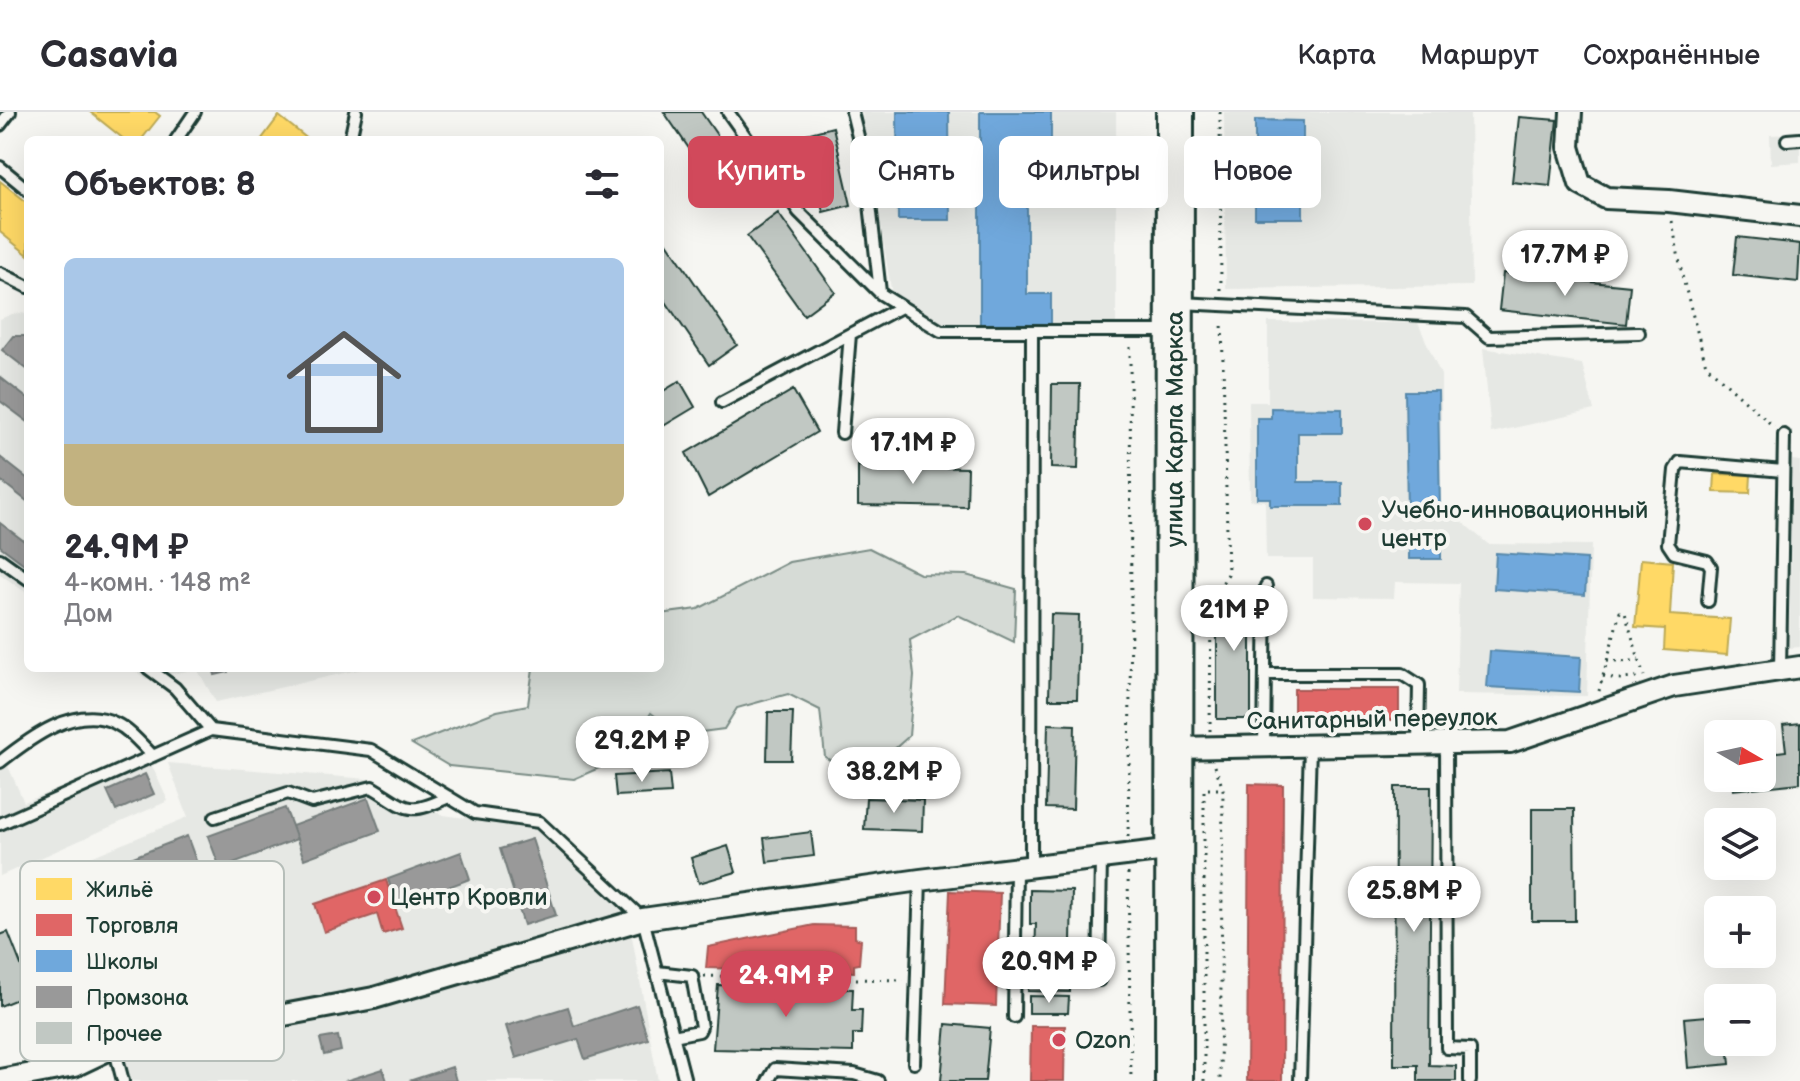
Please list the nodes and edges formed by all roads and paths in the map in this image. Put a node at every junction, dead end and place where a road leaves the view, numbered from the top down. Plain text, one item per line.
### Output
1 (10, 112) edge
2 (195, 112) edge
3 (356, 112) edge
4 (728, 112) edge
5 (852, 112) edge
6 (1175, 112) edge
7 (1220, 112) edge
8 (1571, 112) edge
9 (0, 125) edge
10 (179, 136) edge
11 (351, 136) edge
12 (1800, 139) edge
13 (1787, 140) dead end
14 (0, 167) edge
15 (24, 187) edge
16 (1669, 201) junction
17 (1800, 216) edge
18 (0, 273) edge
19 (24, 285) edge
20 (881, 294) junction
21 (1222, 305) junction
22 (901, 307) junction
23 (1174, 317) junction
24 (1032, 331) junction
25 (1639, 333) dead end
26 (850, 334) junction
27 (1130, 344) dead end
28 (722, 402) dead end
29 (842, 433) dead end
30 (1784, 435) joint
31 (1783, 471) junction
32 (0, 559) edge
33 (24, 576) edge
34 (1266, 586) dead end
35 (1708, 601) dead end
36 (1639, 659) junction
37 (1607, 660) junction
38 (1790, 668) edge
39 (153, 672) edge
40 (1265, 674) junction
41 (1603, 676) junction
42 (1647, 685) junction
43 (1593, 714) junction
44 (211, 730) junction
45 (1446, 743) junction
46 (1418, 744) junction
47 (1310, 746) junction
48 (1264, 747) junction
49 (1174, 748) junction
50 (1210, 748) junction
51 (153, 756) junction
52 (0, 762) edge
53 (1223, 789) junction
54 (449, 797) junction
55 (215, 817) dead end
56 (0, 824) edge
57 (1175, 849) junction
58 (1128, 855) junction
59 (1101, 858) junction
60 (1024, 867) junction
61 (920, 880) junction
62 (643, 919) junction
63 (657, 972) junction
64 (692, 976) junction
65 (917, 980) junction
66 (1099, 980) dead end
67 (284, 1015) edge
68 (1014, 1017) dead end
69 (673, 1036) junction
70 (85, 1061) edge
71 (118, 1061) edge
72 (914, 1063) dead end
73 (0, 1080) edge
74 (123, 1081) edge
75 (685, 1081) edge
76 (768, 1081) edge
77 (878, 1081) edge
78 (1131, 1081) edge
79 (1174, 1081) edge
80 (1204, 1081) edge
81 (1220, 1081) edge
82 (1300, 1081) edge
83 (1470, 1081) edge

1 - 9 lane
2 - 10 lane
3 - 11 lane
4 - 20 lane
5 - 20 lane
6 - 23 highway, улица Карла Маркса
7 - 21 path
8 - 16 street
12 - 13 lane
14 - 15 lane
16 - 17 street
16 - 30 path
18 - 19 lane
20 - 22 lane
21 - 23 lane
21 - 25 lane
21 - 50 path
22 - 24 lane
22 - 26 lane
23 - 24 lane
23 - 49 highway, улица Карла Маркса
24 - 60 lane
26 - 28 lane
26 - 29 lane
27 - 58 path
30 - 31 lane
31 - 35 lane
31 - 38 lane
32 - 33 lane
34 - 40 lane
36 - 37 path
36 - 37 path
36 - 42 path
37 - 41 path
38 - 42 street, Санитарный переулок
39 - 44 lane
40 - 46 lane
40 - 48 lane
41 - 42 path
41 - 43 path
42 - 43 street, Санитарный переулок
43 - 45 street, Санитарный переулок
44 - 51 lane
44 - 54 lane
45 - 46 street, Санитарный переулок
45 - 83 lane
46 - 47 street, Санитарный переулок
47 - 48 street, Санитарный переулок
47 - 82 lane
48 - 50 street, Санитарный переулок
49 - 50 street, Санитарный переулок
49 - 57 highway, улица Карла Маркса
50 - 53 path
51 - 52 lane
51 - 56 lane
53 - 80 path
53 - 81 path
54 - 55 lane
54 - 62 lane
57 - 58 street
57 - 79 highway, улица Карла Маркса
58 - 59 street
58 - 78 path
59 - 60 street
59 - 66 lane
60 - 61 street
60 - 68 lane
61 - 62 street
61 - 65 lane
62 - 63 lane
62 - 67 street
63 - 64 lane
63 - 69 lane
64 - 65 path
64 - 69 lane
65 - 72 lane
69 - 75 lane
70 - 73 street
71 - 74 lane
76 - 77 lane

